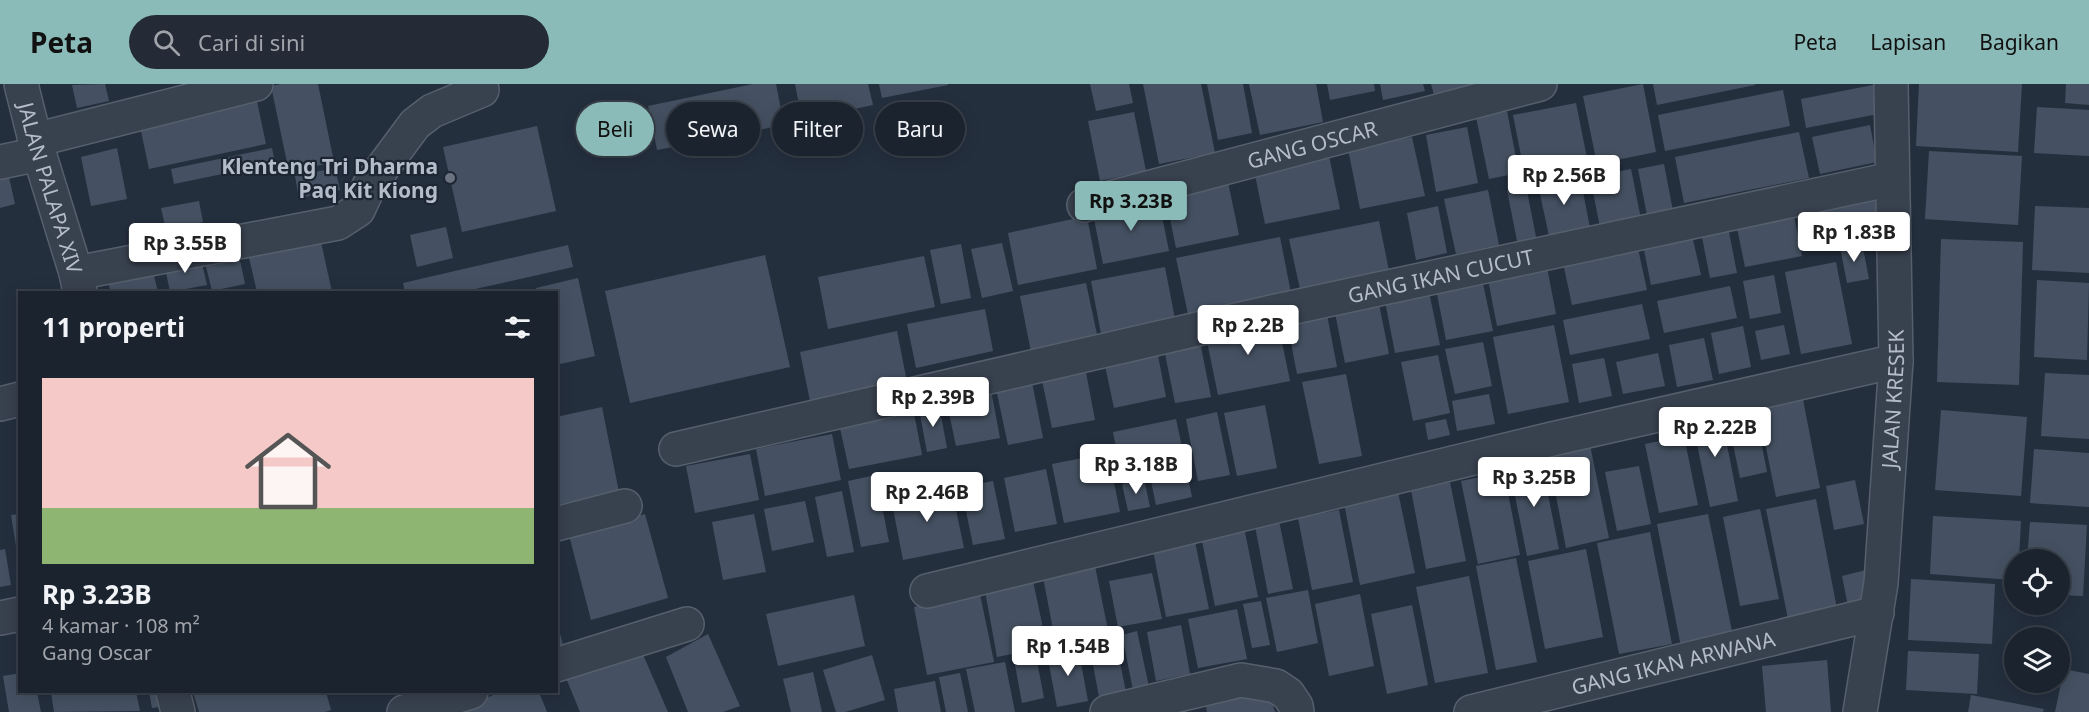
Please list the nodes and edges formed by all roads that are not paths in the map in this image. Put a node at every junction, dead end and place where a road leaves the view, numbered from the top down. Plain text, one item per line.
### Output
1 (21, 84) edge
2 (256, 84) edge
3 (1540, 84) edge
4 (1891, 84) edge
5 (482, 90) dead end
6 (37, 147) junction
7 (0, 162) edge
8 (1892, 179) junction
9 (1084, 205) dead end
10 (78, 283) edge
11 (1896, 361) junction
12 (18, 400) edge
13 (0, 404) edge
14 (676, 449) dead end
15 (625, 506) dead end
16 (558, 523) edge
17 (927, 591) dead end
18 (1877, 613) junction
19 (18, 614) edge
20 (0, 618) edge
21 (687, 624) dead end
22 (558, 664) edge
23 (173, 693) edge
24 (468, 693) edge
25 (178, 712) edge
26 (404, 712) edge
27 (1107, 712) edge
28 (1297, 712) edge
29 (1472, 712) edge
30 (1860, 712) edge

1 - 6 street, JALAN PALAPA XIV
2 - 6 street
3 - 9 street, GANG OSCAR
4 - 8 street, JALAN KRESEK
5 - 10 street
6 - 7 street
6 - 10 street, JALAN PALAPA XIV
8 - 11 street, JALAN KRESEK
8 - 14 street, GANG IKAN CUCUT
11 - 17 street
11 - 18 street, JALAN KRESEK
12 - 13 street
15 - 16 street
18 - 29 street, GANG IKAN ARWANA
18 - 30 street, JALAN KRESEK
19 - 20 street
21 - 22 street
23 - 25 street
24 - 26 street
27 - 28 street

